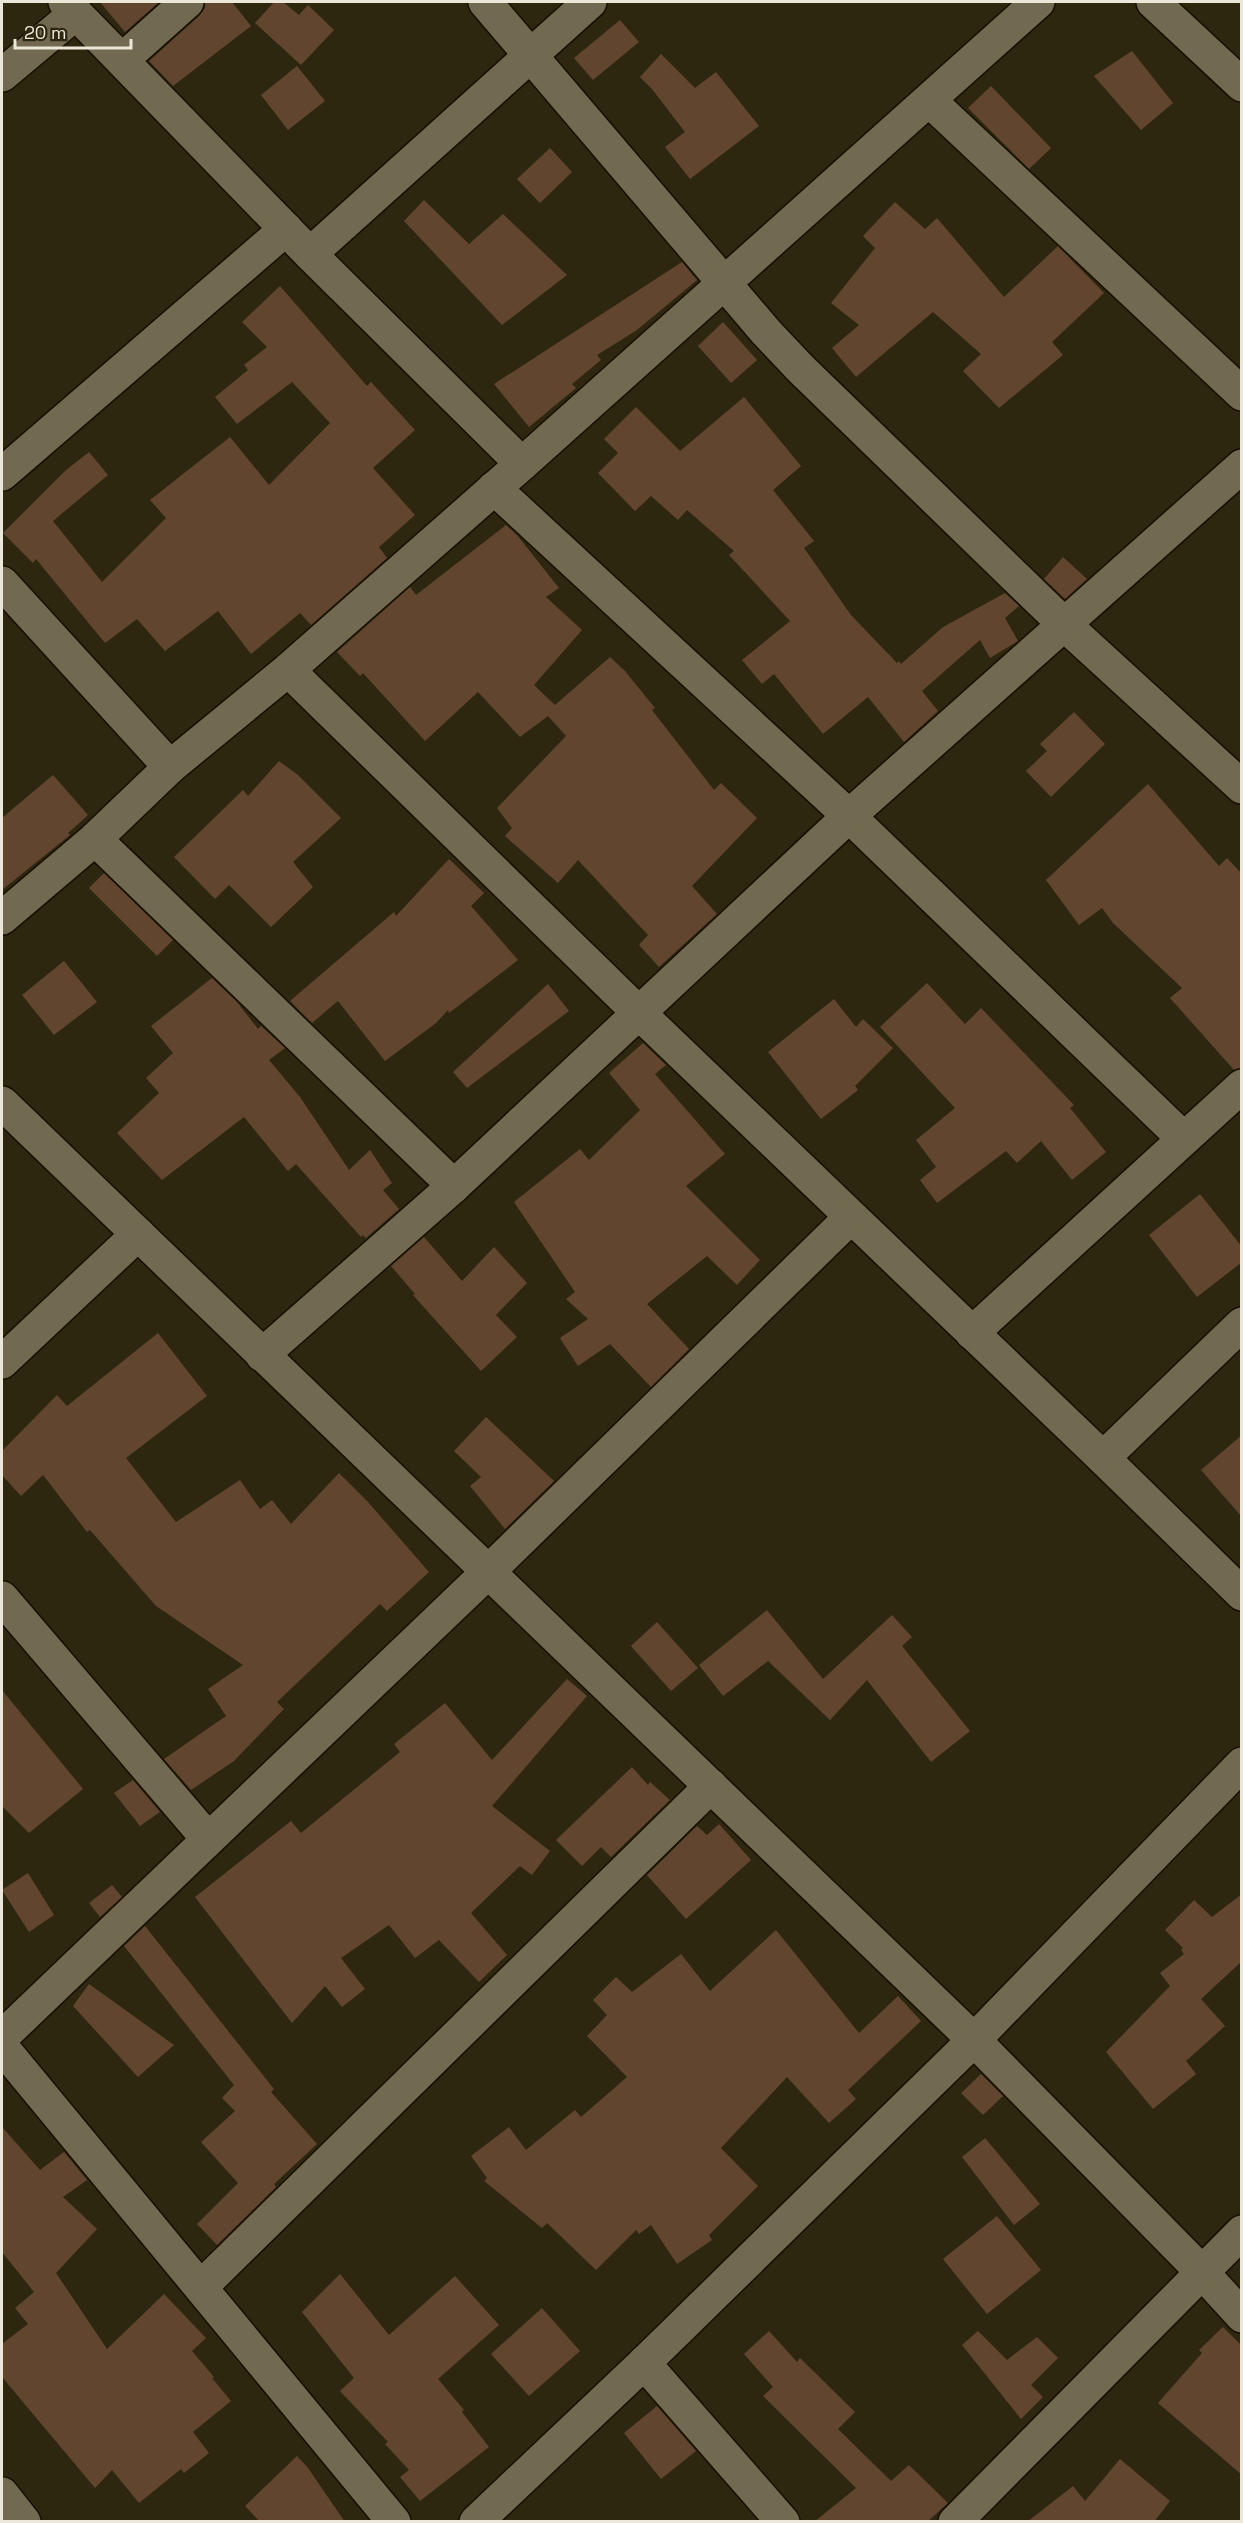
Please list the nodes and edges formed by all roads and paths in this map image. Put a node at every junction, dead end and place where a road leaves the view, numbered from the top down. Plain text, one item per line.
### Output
1 (186, 2) edge
2 (485, 2) edge
3 (590, 2) edge
4 (1038, 2) edge
5 (1154, 2) edge
6 (71, 7) edge
7 (530, 54) junction
8 (122, 60) junction
9 (2, 75) edge
10 (1242, 85) edge
11 (930, 101) junction
12 (286, 229) junction
13 (309, 254) junction
14 (724, 282) junction
15 (1242, 394) edge
16 (522, 464) junction
17 (1242, 466) edge
18 (2, 474) edge
19 (494, 488) junction
20 (2, 583) edge
21 (1065, 625) junction
22 (288, 670) junction
23 (170, 767) junction
24 (1242, 787) edge
25 (849, 816) junction
26 (94, 839) junction
27 (2, 918) edge
28 (639, 1013) junction
29 (1242, 1086) edge
30 (2, 1103) edge
31 (1183, 1138) junction
32 (454, 1186) junction
33 (851, 1217) junction
34 (138, 1234) junction
35 (1242, 1324) edge
36 (972, 1333) junction
37 (262, 1355) junction
38 (2, 1362) edge
39 (1103, 1458) junction
40 (488, 1572) junction
41 (1242, 1594) edge
42 (2, 1598) edge
43 (1242, 1764) edge
44 (711, 1786) junction
45 (208, 1839) junction
46 (2, 2037) edge
47 (974, 2040) junction
48 (2, 2047) edge
49 (1242, 2232) edge
50 (1201, 2271) junction
51 (202, 2286) junction
52 (1242, 2316) edge
53 (644, 2363) junction
54 (2, 2494) edge
55 (24, 2522) edge
56 (394, 2522) edge
57 (476, 2522) edge
58 (783, 2522) edge
59 (955, 2522) edge

1 - 8 street
2 - 7 street
3 - 7 street
4 - 11 street
5 - 10 street
6 - 8 street
6 - 9 street
7 - 13 street
7 - 14 street
8 - 12 street
11 - 14 street
11 - 15 street
12 - 13 street
12 - 18 street
13 - 16 street
14 - 16 street
14 - 21 street
16 - 19 street
17 - 21 street
19 - 22 street
19 - 25 street
20 - 23 street
21 - 24 street
21 - 25 street
22 - 23 street
22 - 28 street
23 - 26 street
25 - 28 street
25 - 31 street
26 - 27 street
26 - 32 street
28 - 32 street
28 - 33 street
29 - 31 street
30 - 34 street
31 - 36 street
32 - 37 street
33 - 36 street
33 - 40 street
34 - 37 street
34 - 38 street
35 - 39 street
36 - 39 street
37 - 40 street
39 - 41 street
40 - 44 street
40 - 45 street
42 - 45 street
43 - 47 street
44 - 47 street
44 - 51 street
45 - 46 street
47 - 50 street
47 - 53 street
48 - 51 street
49 - 50 street
50 - 52 street
50 - 59 street
51 - 56 street
53 - 57 street
53 - 58 street
54 - 55 street

